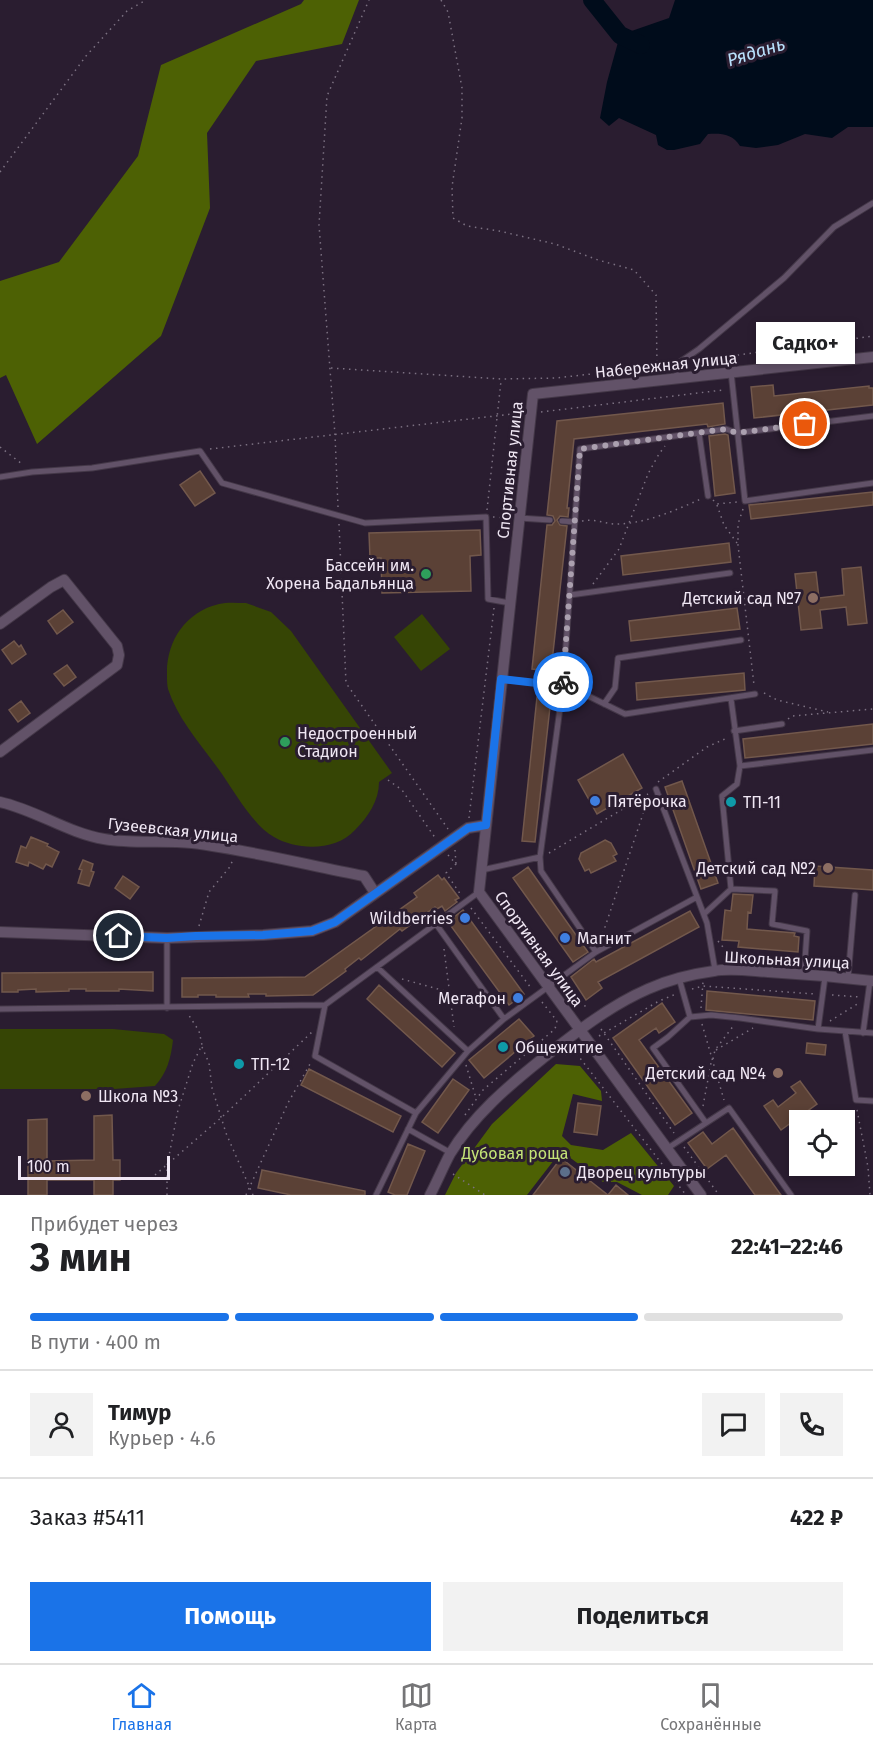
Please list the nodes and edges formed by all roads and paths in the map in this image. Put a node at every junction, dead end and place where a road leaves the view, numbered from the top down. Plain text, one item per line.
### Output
1 (146, 0) edge
2 (369, 0) edge
3 (441, 0) edge
4 (0, 172) edge
5 (873, 203) edge
6 (873, 357) edge
7 (657, 366) dead end
8 (329, 368) junction
9 (731, 372) junction
10 (677, 378) junction
11 (732, 388) junction
12 (533, 394) joint
13 (531, 412) junction
14 (498, 416) junction
15 (873, 416) edge
16 (699, 433) junction
17 (737, 433) junction
18 (335, 435) junction
19 (673, 436) junction
20 (0, 447) edge
21 (200, 451) junction
22 (32, 472) junction
23 (0, 477) edge
24 (873, 483) edge
25 (708, 496) junction
26 (745, 501) junction
27 (717, 504) junction
28 (338, 515) junction
29 (486, 517) junction
30 (519, 518) junction
31 (550, 520) dead end
32 (561, 521) dead end
33 (575, 522) junction
34 (630, 522) junction
35 (738, 545) junction
36 (730, 573) dead end
37 (588, 592) junction
38 (570, 595) junction
39 (495, 600) junction
40 (510, 603) junction
41 (0, 624) edge
42 (741, 640) dead end
43 (501, 679) junction
44 (563, 686) junction
45 (755, 694) dead end
46 (731, 699) junction
47 (604, 704) junction
48 (873, 709) edge
49 (832, 713) junction
50 (782, 724) joint
51 (734, 731) junction
52 (873, 750) edge
53 (0, 752) edge
54 (740, 766) junction
55 (388, 780) dead end
56 (656, 789) joint
57 (0, 802) edge
58 (486, 825) junction
59 (468, 828) junction
60 (454, 837) junction
61 (440, 846) junction
62 (237, 850) junction
63 (540, 857) junction
64 (481, 870) junction
65 (731, 889) junction
66 (479, 892) junction
67 (375, 893) junction
68 (855, 896) dead end
69 (697, 897) junction
70 (466, 902) junction
71 (704, 915) junction
72 (436, 924) junction
73 (0, 932) edge
74 (442, 933) junction
75 (196, 936) junction
76 (167, 938) junction
77 (719, 942) dead end
78 (596, 952) junction
79 (733, 959) dead end
80 (377, 967) junction
81 (710, 972) junction
82 (804, 974) junction
83 (387, 975) junction
84 (825, 975) junction
85 (679, 978) junction
86 (848, 978) junction
87 (871, 981) edge
88 (703, 986) junction
89 (549, 988) junction
90 (448, 991) junction
91 (683, 991) junction
92 (822, 994) junction
93 (537, 996) junction
94 (867, 998) junction
95 (582, 1002) dead end
96 (494, 1004) junction
97 (325, 1005) junction
98 (167, 1008) junction
99 (184, 1008) junction
100 (0, 1009) edge
101 (700, 1016) junction
102 (690, 1017) junction
103 (740, 1018) junction
104 (504, 1020) junction
105 (595, 1020) junction
106 (557, 1021) dead end
107 (766, 1021) junction
108 (322, 1022) junction
109 (555, 1029) dead end
110 (818, 1029) junction
111 (579, 1030) junction
112 (845, 1031) junction
113 (604, 1033) junction
114 (863, 1033) junction
115 (873, 1034) edge
116 (456, 1040) junction
117 (565, 1040) junction
118 (589, 1043) junction
119 (202, 1045) junction
120 (716, 1050) junction
121 (576, 1052) junction
122 (466, 1054) junction
123 (315, 1056) junction
124 (560, 1056) dead end
125 (712, 1061) junction
126 (477, 1099) dead end
127 (856, 1100) junction
128 (873, 1101) edge
129 (729, 1108) junction
130 (416, 1113) junction
131 (700, 1115) junction
132 (222, 1117) junction
133 (706, 1123) junction
134 (408, 1129) junction
135 (679, 1140) junction
136 (668, 1148) junction
137 (451, 1153) junction
138 (167, 1166) junction
139 (451, 1173) dead end
140 (155, 1175) dead end
141 (250, 1186) junction
142 (167, 1195) edge
143 (246, 1195) edge
144 (253, 1195) edge
145 (376, 1195) edge
146 (430, 1195) edge
147 (484, 1195) edge
148 (686, 1195) edge
149 (701, 1195) edge
150 (719, 1195) edge
151 (791, 1195) edge
152 (870, 1195) edge

1 - 4 path
2 - 8 path
3 - 7 path
5 - 10 lane
6 - 9 street, Набережная улица
8 - 14 path
8 - 18 path
9 - 10 street, Набережная улица
9 - 11 lane
10 - 12 street, Набережная улица
11 - 13 path
11 - 17 lane
12 - 13 street, Спортивная улица
13 - 14 path
13 - 30 street, Спортивная улица
14 - 18 path
14 - 29 path
15 - 17 lane
16 - 17 lane
16 - 19 lane
16 - 25 lane
17 - 26 lane
18 - 21 path
18 - 28 path
19 - 33 lane
19 - 34 path
20 - 22 path
21 - 22 lane
21 - 28 lane
22 - 23 lane
24 - 26 lane
25 - 27 path
25 - 34 path
26 - 27 path
26 - 35 path
27 - 35 path
28 - 29 lane
28 - 60 path
29 - 30 path
29 - 39 lane
30 - 31 lane
30 - 40 street, Спортивная улица
32 - 33 lane
33 - 34 path
33 - 38 lane
34 - 37 path
35 - 49 path
36 - 37 lane
37 - 38 lane
38 - 44 lane
39 - 40 lane
39 - 59 path
40 - 43 street, Спортивная улица
41 - 53 street
42 - 47 lane
43 - 44 lane
43 - 58 street, Спортивная улица
44 - 47 lane
44 - 63 lane
45 - 46 lane
46 - 47 lane
46 - 51 lane
48 - 49 path
49 - 50 path
50 - 51 lane
51 - 54 lane
51 - 56 path
52 - 54 lane
54 - 65 lane
55 - 61 path
56 - 69 lane
57 - 62 street, Гузеевская улица
58 - 59 street
58 - 64 street, Спортивная улица
59 - 60 street
60 - 61 street
61 - 67 street
61 - 70 path
62 - 67 street, Гузеевская улица
62 - 75 path
63 - 64 lane
63 - 78 lane
63 - 78 path
64 - 66 street, Спортивная улица
65 - 71 lane
65 - 82 lane
66 - 70 lane
66 - 89 street, Спортивная улица
67 - 75 street
68 - 86 lane
69 - 71 lane
69 - 78 lane
70 - 72 lane
70 - 93 path
71 - 81 lane
72 - 74 lane
72 - 80 lane
73 - 76 street
74 - 90 path
74 - 96 lane
75 - 76 street
76 - 98 lane
77 - 79 path
78 - 89 lane
80 - 83 lane
80 - 97 lane
81 - 82 street, Школьная улица
81 - 85 street, Школьная улица
81 - 88 path
82 - 84 street, Школьная улица
83 - 90 path
83 - 116 lane
84 - 86 street, Школьная улица
84 - 92 lane
85 - 91 lane
85 - 105 street, Школьная улица
86 - 87 street, Школьная улица
87 - 94 lane
88 - 91 path
88 - 92 path
88 - 101 path
89 - 93 lane
89 - 111 street, Спортивная улица
90 - 96 path
90 - 116 path
91 - 102 lane
91 - 113 path
92 - 94 path
92 - 110 lane
93 - 104 lane
93 - 106 path
94 - 110 path
94 - 114 lane
95 - 105 path
96 - 104 lane
97 - 99 lane
97 - 108 lane
98 - 99 lane
98 - 100 lane
99 - 119 path
101 - 102 lane
101 - 103 lane
101 - 125 path
102 - 131 lane
103 - 107 lane
103 - 120 path
104 - 122 lane
105 - 111 street, Школьная улица
105 - 113 path
107 - 110 lane
107 - 120 path
108 - 123 lane
108 - 132 path
109 - 117 path
110 - 112 lane
111 - 117 street, Школьная улица
111 - 118 street, Спортивная улица
112 - 114 lane
112 - 127 lane
113 - 118 path
113 - 135 path
114 - 115 lane
116 - 122 lane
117 - 121 path
117 - 137 street, Школьная улица
118 - 121 path
118 - 136 street, Спортивная улица
119 - 132 path
119 - 138 path
120 - 125 path
121 - 124 path
121 - 148 path
122 - 126 path
122 - 130 lane
123 - 130 lane
123 - 141 path
125 - 129 path
125 - 131 path
127 - 128 lane
127 - 152 path
129 - 133 lane
129 - 151 lane
130 - 134 lane
131 - 133 lane
132 - 138 path
132 - 141 path
133 - 135 lane
134 - 137 lane
134 - 145 lane
135 - 136 lane
135 - 150 path
136 - 149 street, Спортивная улица
137 - 146 street, Школьная улица
138 - 140 path
138 - 142 path
139 - 147 path
141 - 143 path
141 - 144 path

